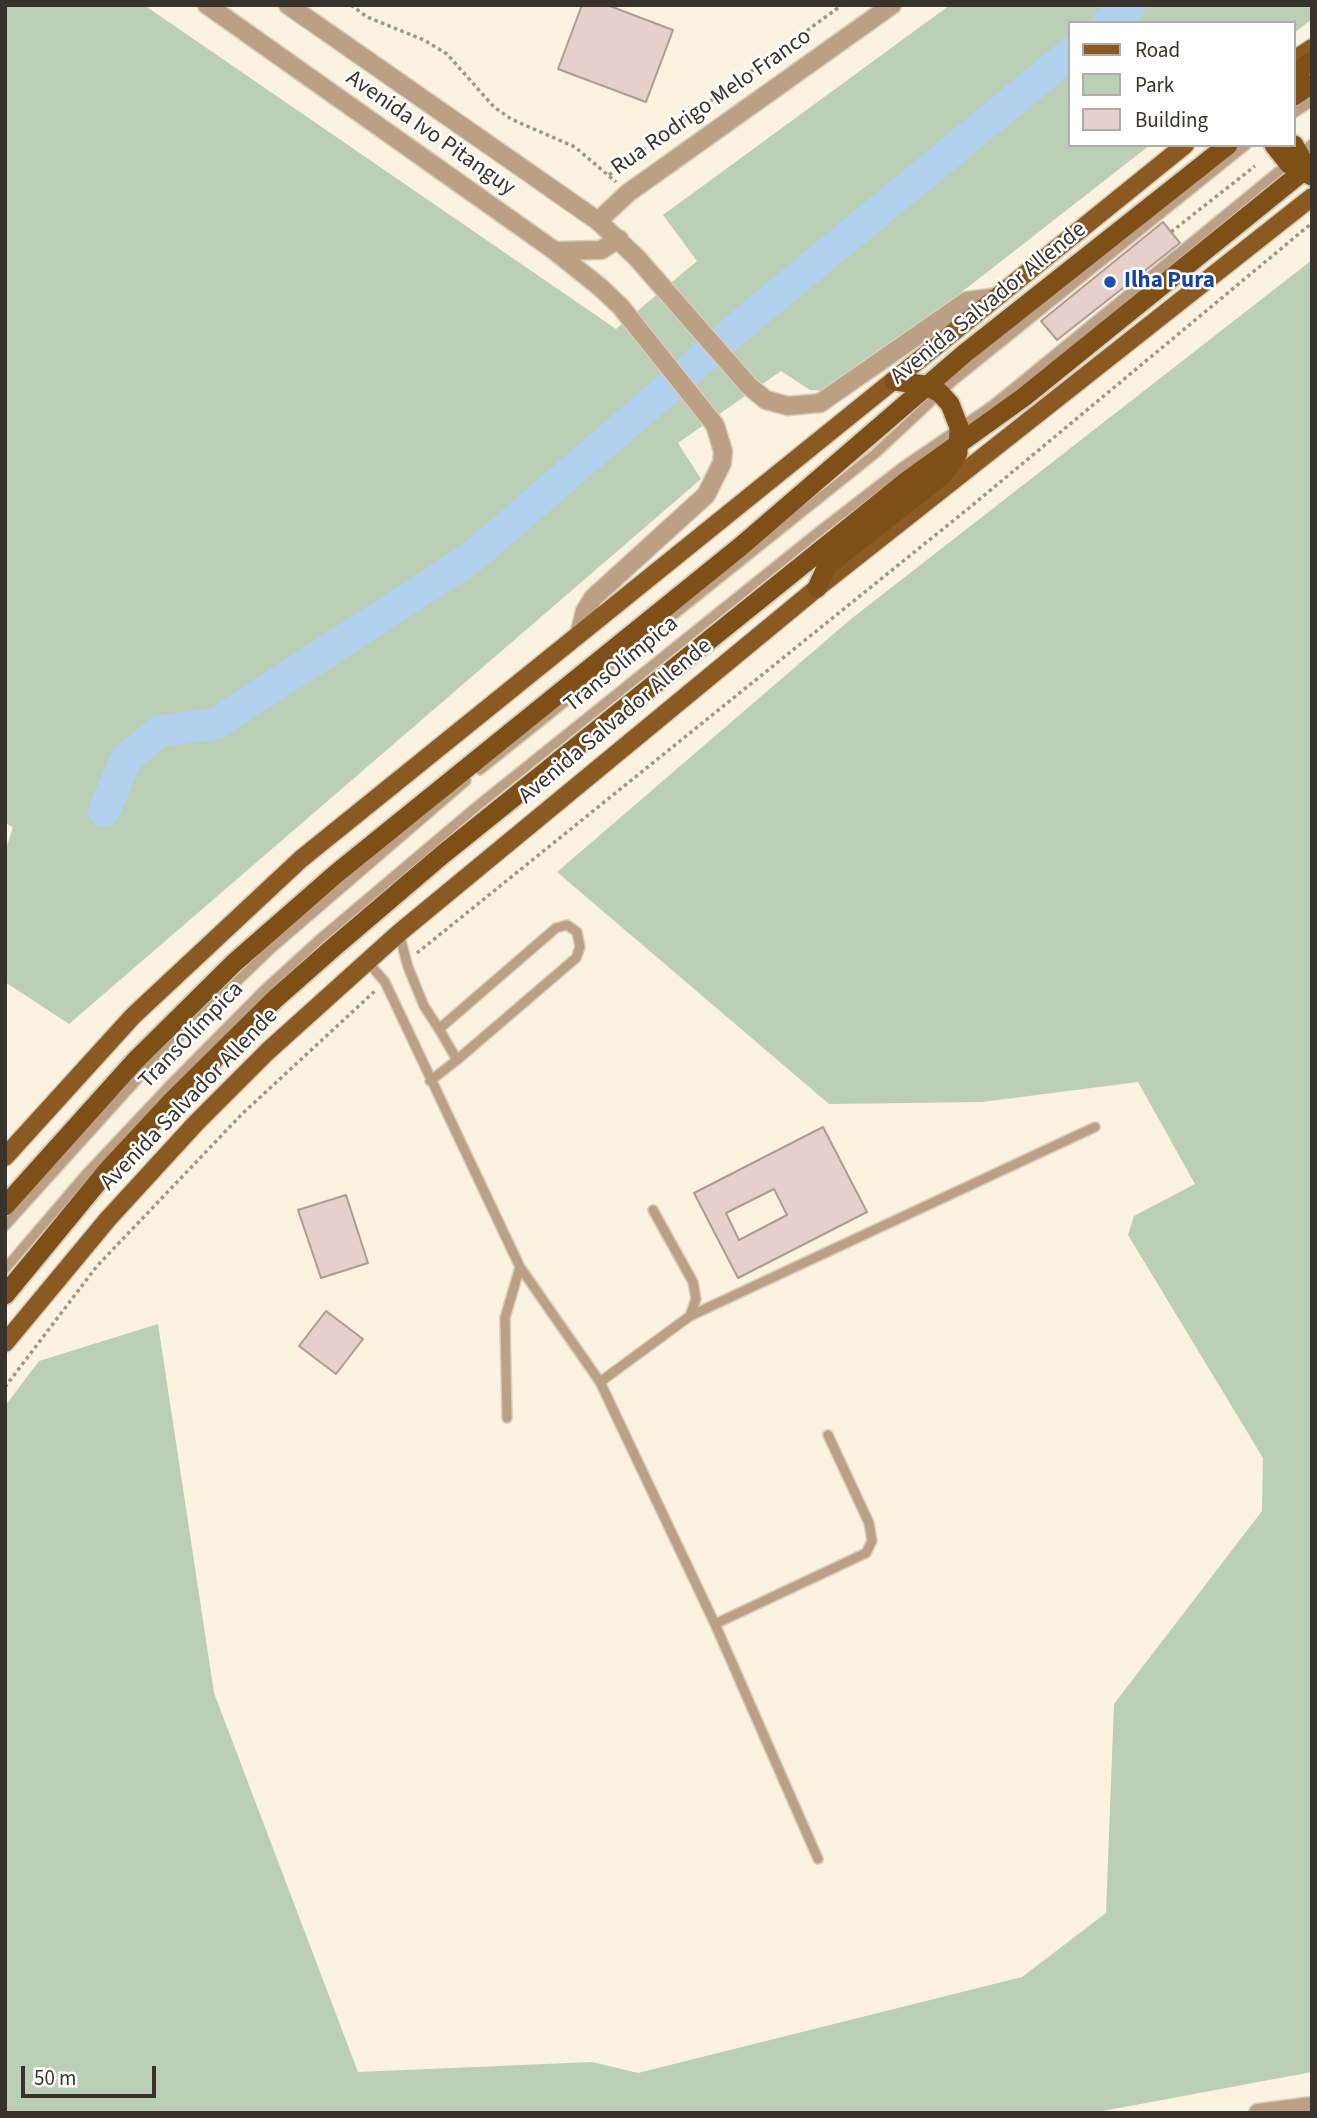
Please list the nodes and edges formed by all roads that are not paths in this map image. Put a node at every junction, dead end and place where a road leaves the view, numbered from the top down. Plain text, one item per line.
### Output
1 (207, 5) edge
2 (288, 5) edge
3 (892, 5) edge
4 (1312, 48) edge
5 (1296, 59) edge
6 (1312, 61) edge
7 (1296, 73) edge
8 (1312, 84) edge
9 (1296, 95) edge
10 (1312, 101) edge
11 (1296, 112) edge
12 (1183, 147) edge
13 (1226, 147) edge
14 (1243, 147) edge
15 (1278, 147) edge
16 (1305, 161) edge
17 (1312, 197) edge
18 (598, 220) junction
19 (619, 239) junction
20 (555, 251) junction
21 (997, 297) junction
22 (894, 381) junction
23 (933, 389) junction
24 (960, 435) junction
25 (817, 589) junction
26 (580, 631) junction
27 (399, 933) junction
28 (367, 961) junction
29 (439, 1029) junction
30 (457, 1060) junction
31 (430, 1081) junction
32 (1095, 1127) dead end
33 (5, 1157) edge
34 (5, 1206) edge
35 (653, 1210) dead end
36 (5, 1226) edge
37 (30, 1261) junction
38 (520, 1267) junction
39 (5, 1269) edge
40 (5, 1295) edge
41 (5, 1312) edge
42 (690, 1317) junction
43 (5, 1343) edge
44 (600, 1382) junction
45 (507, 1418) dead end
46 (828, 1435) dead end
47 (715, 1624) junction
48 (818, 1859) dead end
49 (1312, 2106) edge
50 (1258, 2113) edge

1 - 20 street, Avenida Ivo Pitanguy
2 - 18 street, Avenida Ivo Pitanguy
3 - 18 street, Rua Rodrigo Melo Franco
4 - 5 main road
6 - 7 highway
8 - 9 highway
10 - 11 lane
12 - 21 main road, Avenida Salvador Allende
13 - 23 highway, Avenida Salvador Allende
14 - 23 lane, TransOlímpica
15 - 16 highway
16 - 24 highway, Avenida Salvador Allende
17 - 25 main road, Avenida Salvador Allende
18 - 19 street, Avenida Ivo Pitanguy
19 - 20 street
19 - 21 street, Avenida Ivo Pitanguy
20 - 26 street, Avenida Ivo Pitanguy
21 - 22 main road, Avenida Salvador Allende
22 - 23 highway
22 - 26 main road, Avenida Salvador Allende
23 - 24 highway
23 - 34 highway, Avenida Salvador Allende
23 - 36 lane, TransOlímpica
24 - 25 highway
24 - 37 highway, Avenida Salvador Allende
24 - 39 lane, TransOlímpica
25 - 27 main road, Avenida Salvador Allende
26 - 33 main road, Avenida Salvador Allende
27 - 28 main road, Avenida Salvador Allende
27 - 29 lane
28 - 31 lane
28 - 43 main road, Avenida Salvador Allende
29 - 30 lane
29 - 30 lane
30 - 31 lane
31 - 38 lane
32 - 42 lane
35 - 42 lane
37 - 40 highway, Avenida Salvador Allende
37 - 41 highway
38 - 44 lane
38 - 45 lane
42 - 44 lane
44 - 47 lane
46 - 47 lane
47 - 48 lane
49 - 50 street

